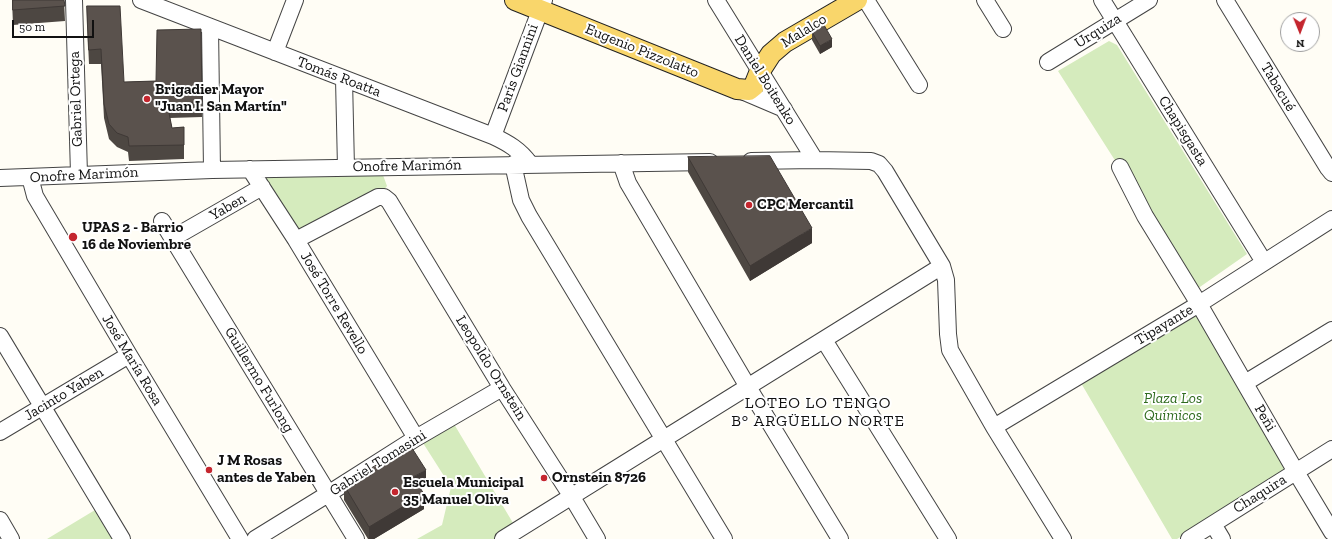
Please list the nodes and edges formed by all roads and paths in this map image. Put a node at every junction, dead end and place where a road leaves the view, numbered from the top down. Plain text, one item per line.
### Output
1 (74, 0) edge
2 (141, 0) edge
3 (295, 0) edge
4 (515, 0) edge
5 (716, 0) edge
6 (857, 0) edge
7 (866, 0) edge
8 (985, 0) edge
9 (1102, 0) edge
10 (1149, 0) edge
11 (1225, 0) edge
12 (542, 5) edge
13 (1114, 21) junction
14 (210, 27) junction
15 (1003, 29) dead end
16 (275, 52) junction
17 (1048, 62) dead end
18 (760, 71) junction
19 (344, 79) junction
20 (919, 85) dead end
21 (737, 89) junction
22 (784, 109) junction
23 (493, 136) junction
24 (815, 160) junction
25 (621, 163) junction
26 (513, 164) junction
27 (530, 164) junction
28 (1120, 167) dead end
29 (346, 168) junction
30 (250, 169) junction
31 (212, 170) junction
32 (1332, 173) edge
33 (79, 174) junction
34 (30, 177) junction
35 (0, 178) edge
36 (262, 187) junction
37 (1332, 219) edge
38 (162, 220) dead end
39 (174, 238) junction
40 (296, 240) junction
41 (1264, 262) junction
42 (942, 266) junction
43 (1199, 304) junction
44 (1332, 330) edge
45 (0, 336) edge
46 (824, 340) junction
47 (129, 355) junction
48 (1245, 383) junction
49 (748, 387) junction
50 (502, 388) junction
51 (44, 406) junction
52 (994, 427) junction
53 (0, 432) edge
54 (416, 438) junction
55 (664, 439) junction
56 (1332, 449) edge
57 (1296, 472) junction
58 (328, 494) junction
59 (572, 497) junction
60 (0, 520) edge
61 (1213, 524) junction
62 (1332, 532) edge
63 (11, 539) edge
64 (122, 539) edge
65 (240, 539) edge
66 (255, 539) edge
67 (356, 539) edge
68 (503, 539) edge
69 (597, 539) edge
70 (724, 539) edge
71 (840, 539) edge
72 (948, 539) edge
73 (1063, 539) edge
74 (1189, 539) edge
75 (1222, 539) edge

1 - 33 street, Gabriel Ortega
2 - 14 street, Tomás Roatta
3 - 16 street
4 - 12 main road, Eugenio Pizzolatto
5 - 18 street, Daniel Boitenko
6 - 18 main road, Malalco
7 - 20 street
8 - 15 street
9 - 13 street, Chapisgasta
10 - 13 street, Urquiza
11 - 32 street, Tabacué
12 - 21 main road, Eugenio Pizzolatto
12 - 23 street, París Giannini
13 - 17 street, Urquiza
13 - 41 street, Chapisgasta
14 - 16 street, Tomás Roatta
14 - 31 street
16 - 19 street, Tomás Roatta
18 - 21 main road
18 - 22 street, Daniel Boitenko
19 - 23 street, Tomás Roatta
19 - 29 street
21 - 22 street
22 - 24 street, Daniel Boitenko
23 - 27 street, Tomás Roatta
24 - 25 street, Onofre Marimón
24 - 42 street, Onofre Marimón
25 - 27 street, Onofre Marimón
25 - 49 street
26 - 27 street, Onofre Marimón
26 - 29 street, Onofre Marimón
26 - 55 street
28 - 43 street, Peñi
29 - 30 street, Onofre Marimón
30 - 31 street, Onofre Marimón
30 - 36 street, José Torre Revello
31 - 33 street, Onofre Marimón
33 - 34 street, Onofre Marimón
34 - 35 street, Onofre Marimón
34 - 47 street, José María Rosa
36 - 39 street, Yaben
36 - 40 street, José Torre Revello
37 - 41 street, Tipayante
38 - 39 street, Guillermo Furlong
39 - 58 street, Guillermo Furlong
40 - 50 street, Leopoldo Ornstein
40 - 54 street, José Torre Revello
41 - 43 street, Tipayante
42 - 46 street
42 - 52 street
43 - 48 street, Peñi
43 - 52 street, Tipayante
44 - 48 street
45 - 51 street
46 - 49 street
46 - 72 street
47 - 51 street, Jacinto Yaben
47 - 65 street, José María Rosa
48 - 57 street, Peñi
49 - 55 street
49 - 71 street
50 - 54 street, Gabriel Tomasini
50 - 59 street, Leopoldo Ornstein
51 - 53 street, Jacinto Yaben
51 - 64 street
52 - 73 street
54 - 58 street, Gabriel Tomasini
55 - 59 street
55 - 70 street
56 - 57 street, Chaquira
57 - 61 street, Chaquira
57 - 62 street, Peñi
58 - 66 street, Gabriel Tomasini
58 - 67 street, Guillermo Furlong
59 - 68 street
59 - 69 street, Leopoldo Ornstein
60 - 63 street
61 - 74 street, Chaquira
61 - 75 street

